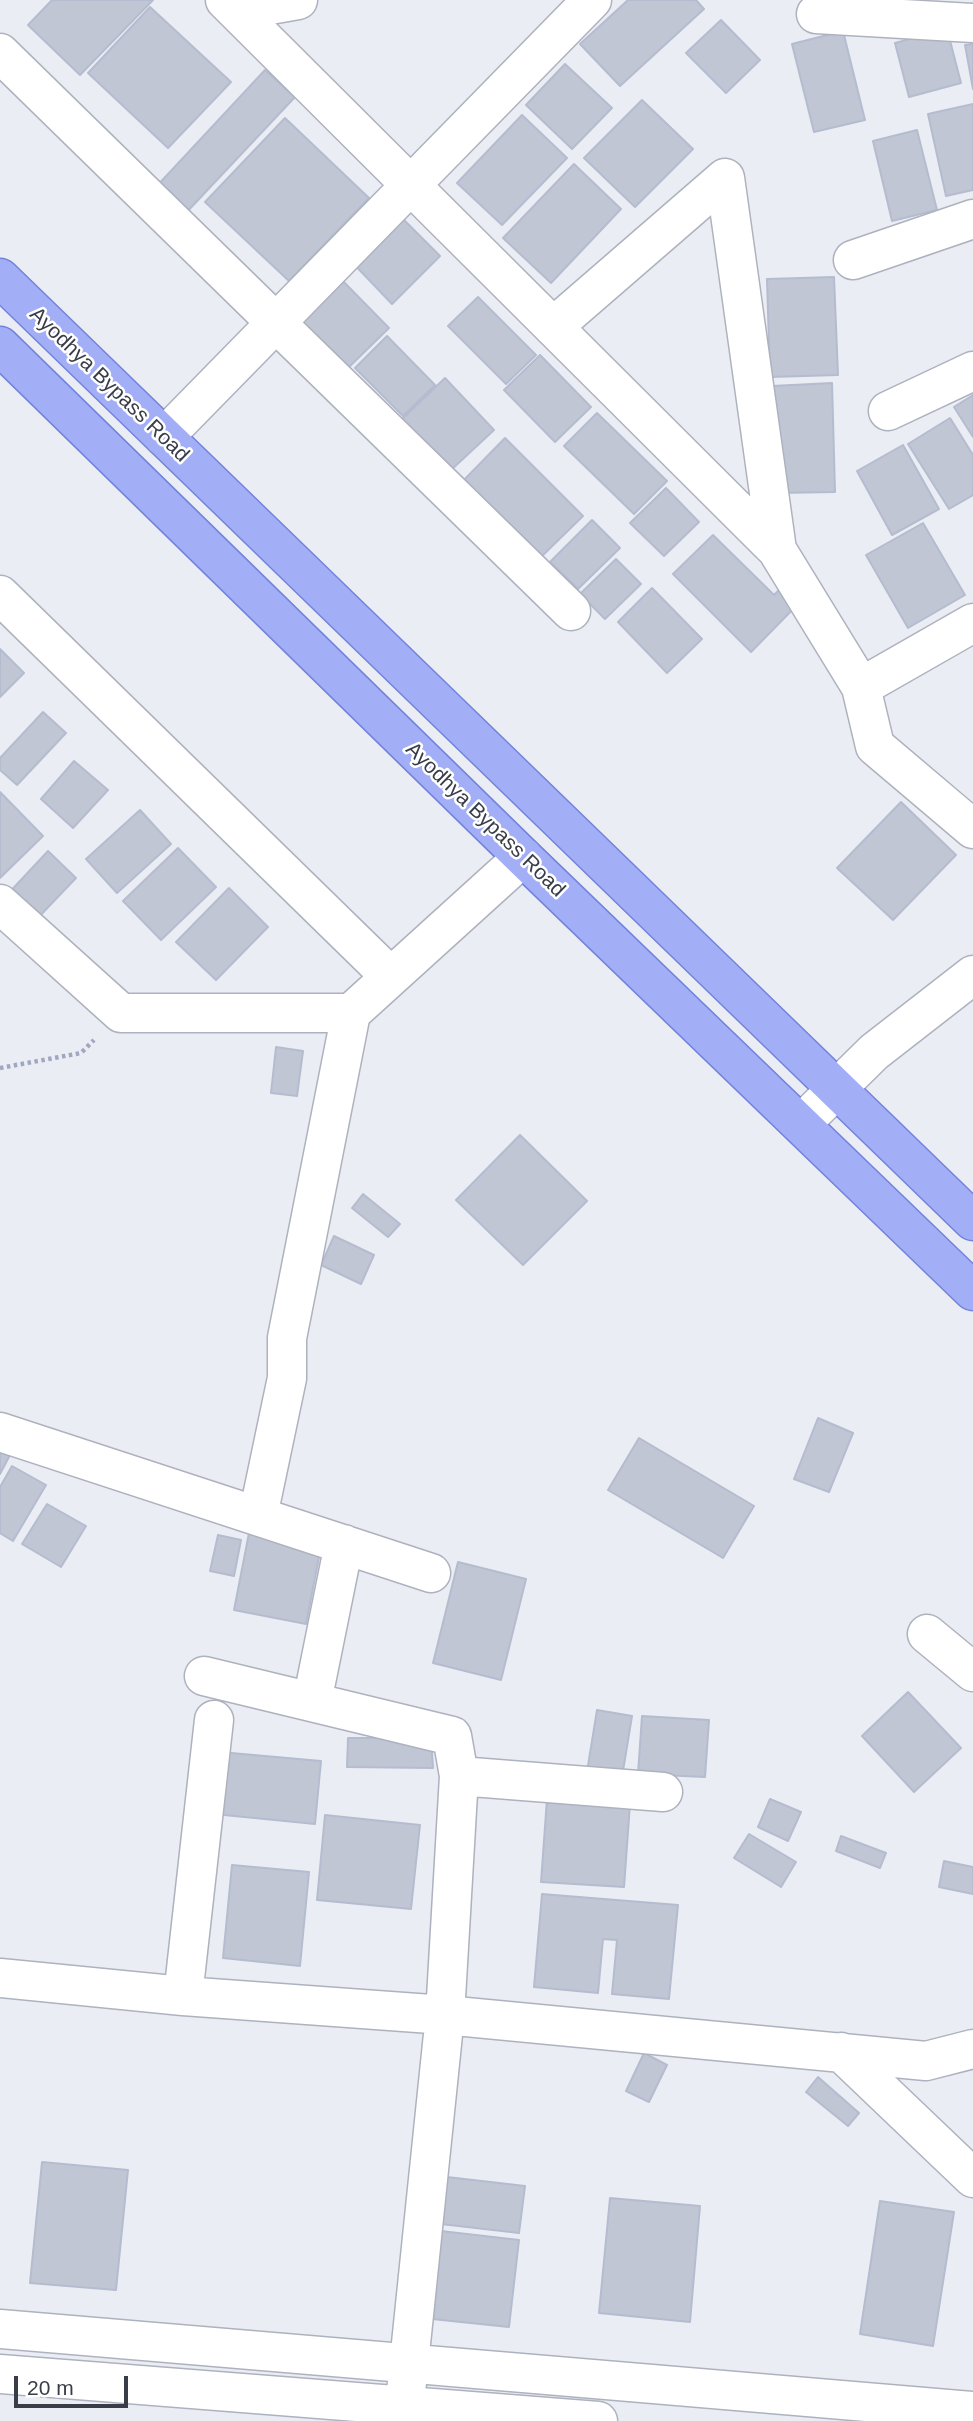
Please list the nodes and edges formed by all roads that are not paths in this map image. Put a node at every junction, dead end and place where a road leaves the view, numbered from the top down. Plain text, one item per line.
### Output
1 (298, 0) edge
2 (592, 0) edge
3 (230, 5) edge
4 (816, 14) dead end
5 (973, 23) edge
6 (0, 54) edge
7 (411, 185) junction
8 (973, 219) edge
9 (853, 260) dead end
10 (0, 278) edge
11 (276, 323) junction
12 (553, 327) junction
13 (0, 346) edge
14 (973, 371) edge
15 (888, 411) dead end
16 (164, 438) junction
17 (777, 550) junction
18 (0, 595) edge
19 (571, 611) dead end
20 (973, 623) edge
21 (862, 687) junction
22 (973, 829) edge
23 (523, 858) junction
24 (0, 904) edge
25 (973, 975) edge
26 (390, 976) junction
27 (351, 1013) junction
28 (836, 1087) junction
29 (801, 1124) junction
30 (973, 1221) edge
31 (973, 1291) edge
32 (0, 1432) edge
33 (258, 1516) junction
34 (344, 1544) junction
35 (430, 1573) dead end
36 (927, 1634) dead end
37 (973, 1672) edge
38 (204, 1676) dead end
39 (312, 1702) junction
40 (214, 1720) dead end
41 (459, 1776) junction
42 (663, 1792) dead end
43 (0, 1978) edge
44 (183, 1996) junction
45 (445, 2015) junction
46 (973, 2049) edge
47 (841, 2052) junction
48 (973, 2178) edge
49 (0, 2329) edge
50 (409, 2364) junction
51 (0, 2374) edge
52 (973, 2411) edge
53 (404, 2413) edge
54 (598, 2421) edge

1 - 3 street
2 - 7 street
3 - 7 street
4 - 5 street
6 - 11 street
7 - 11 street
7 - 12 street
8 - 9 street
10 - 16 main road, Ayodhya Bypass Road
11 - 16 street
11 - 19 street
12 - 17 street
12 - 17 street
13 - 23 main road, Ayodhya Bypass Road
14 - 15 street
16 - 28 main road, Ayodhya Bypass Road
17 - 21 street
18 - 26 street
20 - 21 street
21 - 22 street
23 - 26 street
23 - 29 main road, Ayodhya Bypass Road
24 - 27 street
25 - 28 street
26 - 27 street
27 - 33 street
28 - 29 street
28 - 30 main road, Ayodhya Bypass Road
29 - 31 main road, Ayodhya Bypass Road
32 - 33 street
33 - 34 street
34 - 35 street
34 - 39 street
36 - 37 street
38 - 39 street
39 - 41 street
40 - 44 street
41 - 42 street
41 - 45 street
43 - 44 street
44 - 45 street
45 - 47 street
45 - 50 street
46 - 47 street
47 - 48 street
49 - 50 street
50 - 52 street
50 - 53 street
51 - 53 street
53 - 54 street

